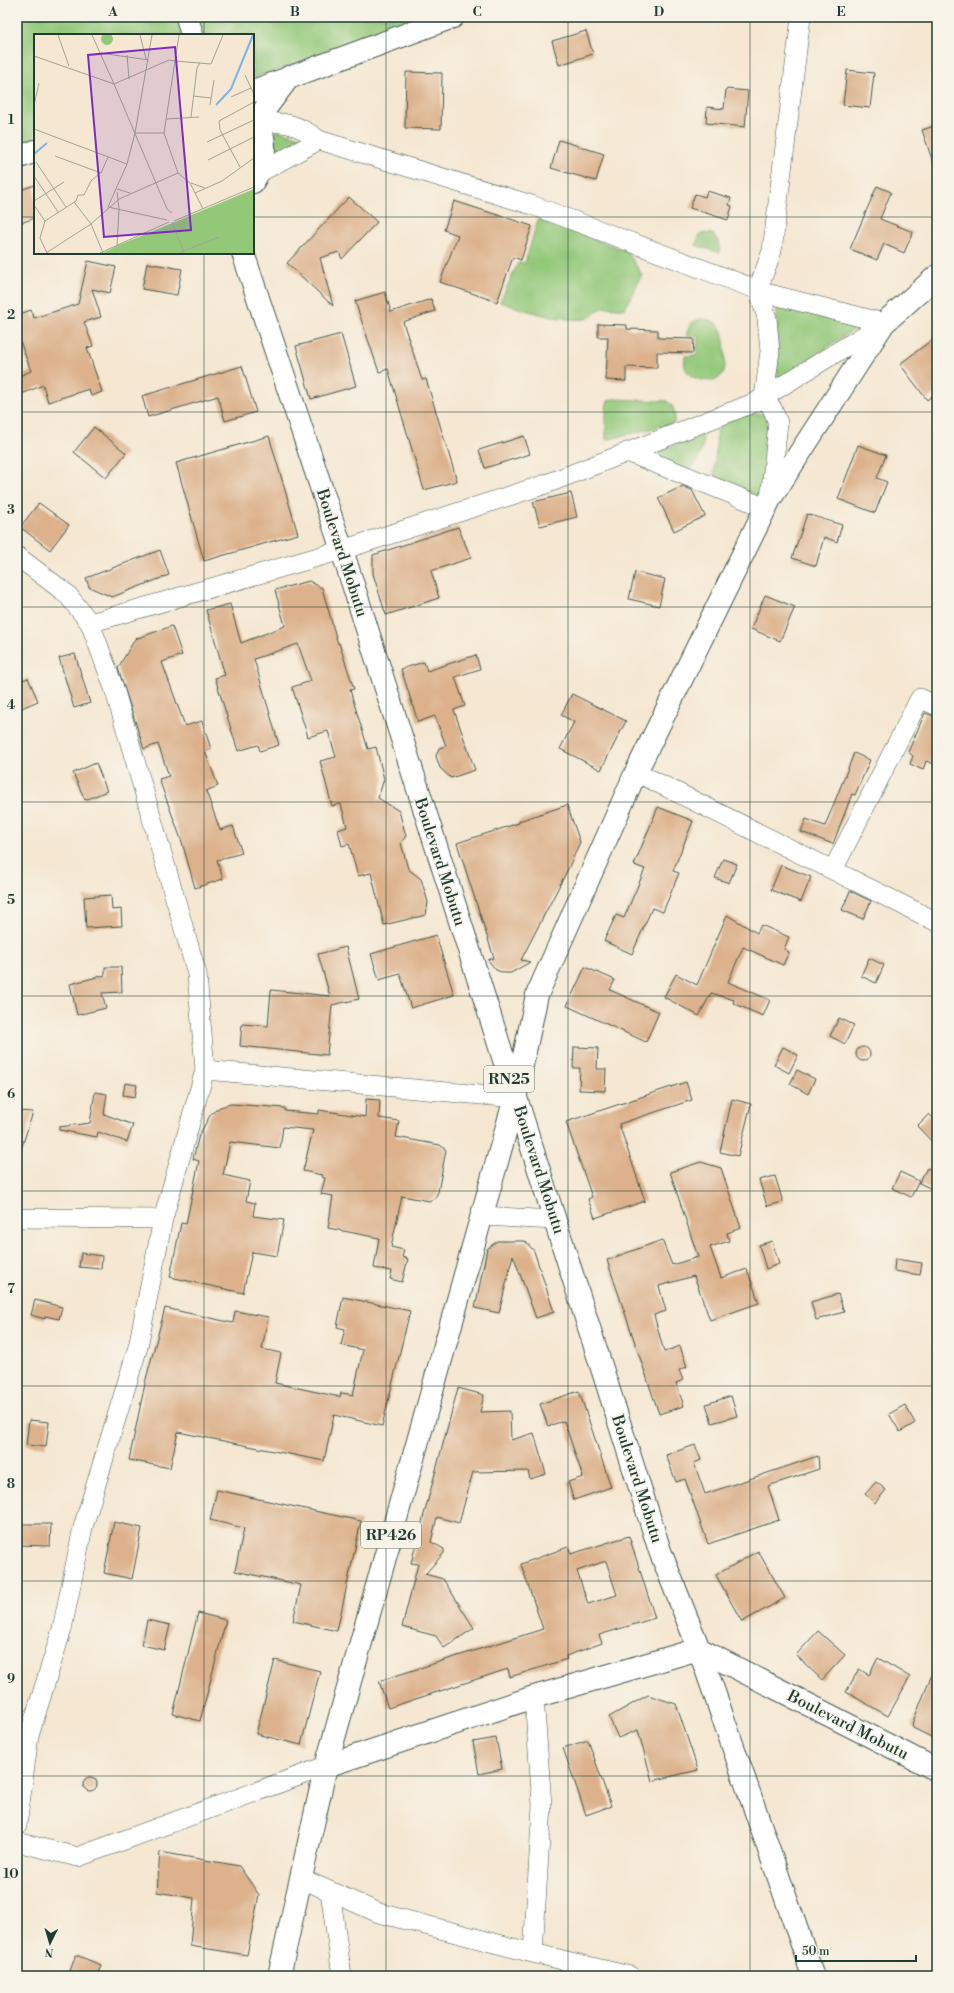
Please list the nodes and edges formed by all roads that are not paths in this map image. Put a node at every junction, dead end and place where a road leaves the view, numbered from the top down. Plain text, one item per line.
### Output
1 (187, 17) edge
2 (452, 17) edge
3 (801, 17) edge
4 (192, 34) edge
5 (289, 77) junction
6 (254, 91) edge
7 (255, 121) edge
8 (319, 140) junction
9 (34, 151) edge
10 (17, 158) edge
11 (256, 177) edge
12 (243, 254) edge
13 (937, 276) edge
14 (758, 290) junction
15 (884, 323) junction
16 (764, 397) junction
17 (627, 452) junction
18 (768, 504) junction
19 (342, 550) junction
20 (17, 556) edge
21 (90, 623) junction
22 (936, 705) edge
23 (636, 772) junction
24 (833, 870) junction
25 (937, 922) edge
26 (205, 1070) junction
27 (515, 1098) junction
28 (482, 1216) junction
29 (17, 1218) edge
30 (163, 1219) junction
31 (554, 1220) junction
32 (699, 1649) junction
33 (534, 1697) junction
34 (326, 1766) junction
35 (937, 1770) edge
36 (17, 1826) edge
37 (17, 1842) edge
38 (300, 1878) junction
39 (330, 1892) junction
40 (533, 1953) junction
41 (279, 1976) edge
42 (342, 1976) edge
43 (630, 1976) edge
44 (813, 1976) edge

1 - 4 main road
2 - 5 main road
3 - 14 street
5 - 6 main road
5 - 7 main road
7 - 8 street
7 - 11 main road
8 - 11 street
8 - 14 street
9 - 10 main road
12 - 19 main road, Boulevard Mobutu / RN25
13 - 15 main road
14 - 15 street
14 - 16 street
15 - 16 street
15 - 18 main road
16 - 17 street
16 - 18 street
17 - 18 street
17 - 19 street
18 - 23 main road
19 - 21 street
19 - 27 main road, Boulevard Mobutu / RN25
20 - 21 street
21 - 26 street
22 - 24 street
23 - 24 street
23 - 27 main road
24 - 25 street
26 - 27 street
26 - 30 street
27 - 28 main road, RP426
27 - 31 main road, Boulevard Mobutu / RN25
28 - 31 street
28 - 34 main road, RP426
29 - 30 street
30 - 36 street
31 - 32 main road, Boulevard Mobutu / RN25
32 - 33 main road
32 - 35 main road, Boulevard Mobutu
32 - 44 main road
33 - 34 main road
33 - 40 street
34 - 37 street
34 - 38 main road, RP426
38 - 39 street
38 - 41 main road, RP426
39 - 40 street
39 - 42 street
40 - 43 street

